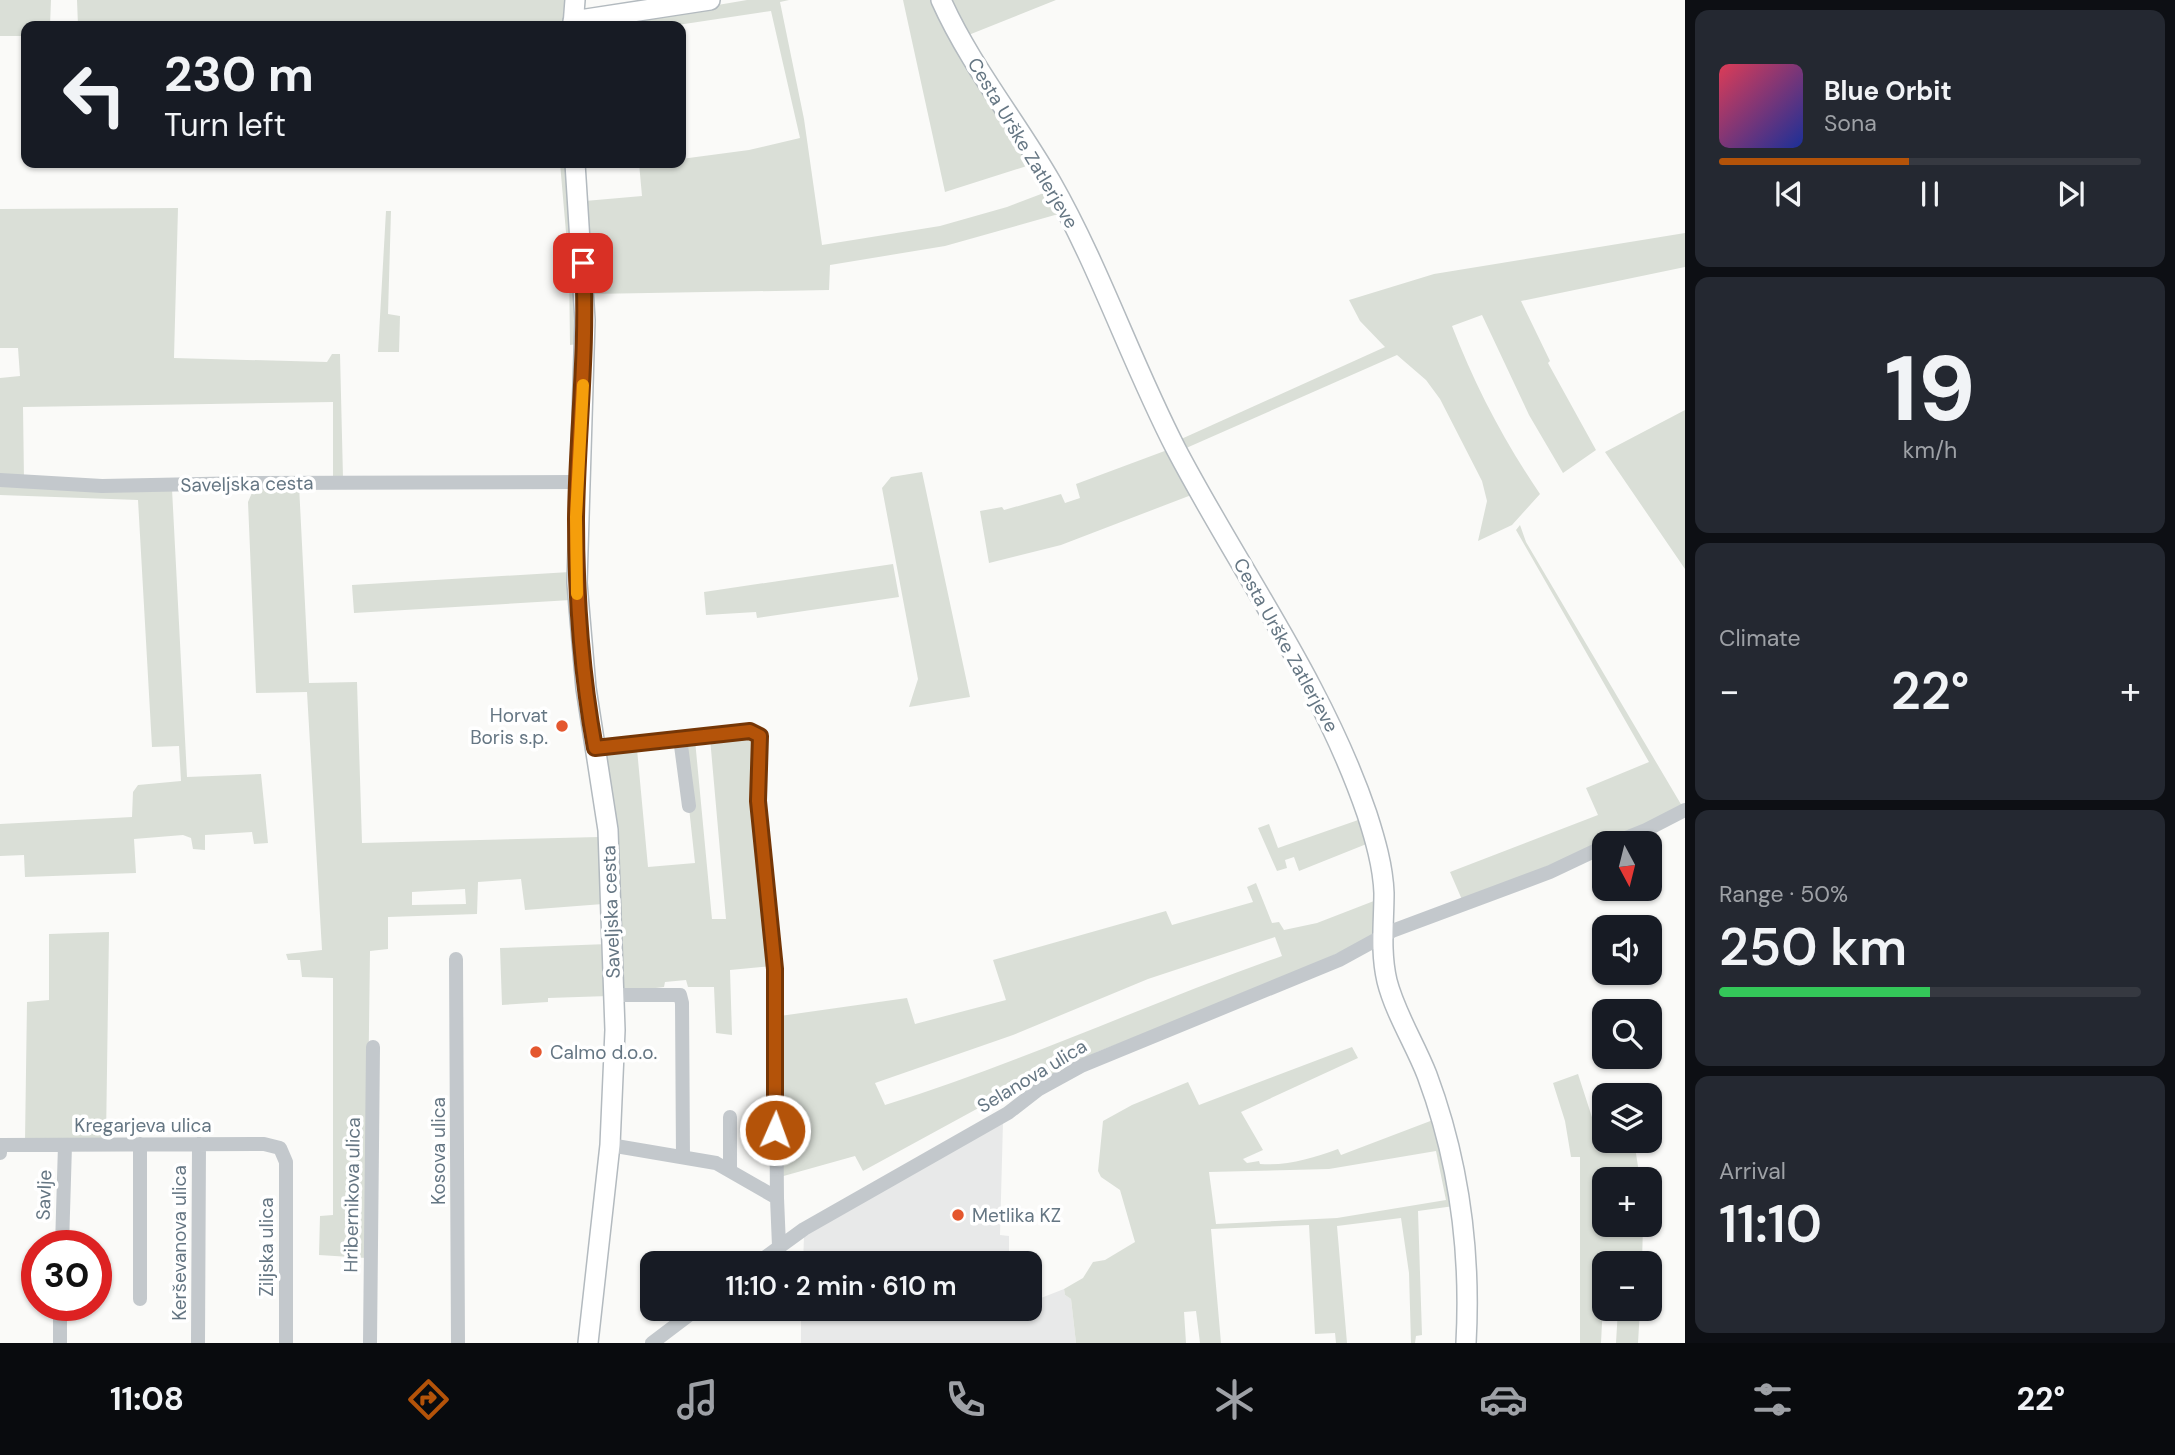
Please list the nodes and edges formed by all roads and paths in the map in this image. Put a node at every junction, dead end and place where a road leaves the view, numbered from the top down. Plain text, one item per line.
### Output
1 (575, 0) edge
2 (710, 0) edge
3 (941, 0) edge
4 (573, 21) edge
5 (590, 21) edge
6 (575, 168) edge
7 (0, 480) edge
8 (578, 482) junction
9 (680, 738) junction
10 (595, 748) junction
11 (688, 806) dead end
12 (1685, 810) edge
13 (1644, 831) edge
14 (1592, 852) edge
15 (1382, 937) junction
16 (456, 959) dead end
17 (615, 995) junction
18 (373, 1047) dead end
19 (730, 1116) dead end
20 (65, 1144) junction
21 (140, 1144) junction
22 (199, 1144) junction
23 (610, 1144) junction
24 (683, 1150) junction
25 (283, 1152) joint
26 (0, 1153) edge
27 (730, 1170) junction
28 (777, 1198) junction
29 (62, 1230) edge
30 (779, 1246) junction
31 (773, 1251) edge
32 (140, 1299) dead end
33 (60, 1321) edge
34 (680, 1321) edge
35 (60, 1343) edge
36 (198, 1343) edge
37 (286, 1343) edge
38 (370, 1343) edge
39 (458, 1343) edge
40 (588, 1343) edge
41 (652, 1343) edge
42 (1466, 1343) edge

1 - 4 street
2 - 5 street
3 - 15 street, Cesta Urške Zatlerjeve
6 - 8 street, Saveljska cesta
7 - 8 street, Saveljska cesta
8 - 10 street, Saveljska cesta
9 - 10 street
9 - 11 street
9 - 28 street
10 - 17 street, Saveljska cesta
12 - 13 street
14 - 15 street, Selanova ulica
15 - 30 street, Selanova ulica
15 - 42 street, Cesta Urške Zatlerjeve
16 - 39 street, Kosova ulica
17 - 23 street, Saveljska cesta
17 - 24 street
18 - 38 street, Hribernikova ulica
19 - 27 street
20 - 21 street, Kregarjeva ulica
20 - 26 street, Kregarjeva ulica
20 - 29 street, Savlje
21 - 22 street, Kregarjeva ulica
21 - 32 street, Kerševanova ulica
22 - 25 street, Kregarjeva ulica
22 - 36 street, Kerševanova ulica
23 - 24 street
23 - 40 street, Saveljska cesta
24 - 27 street
25 - 37 street, Ziljska ulica
27 - 28 street
28 - 30 street
30 - 31 street, Selanova ulica
33 - 35 street
34 - 41 street

